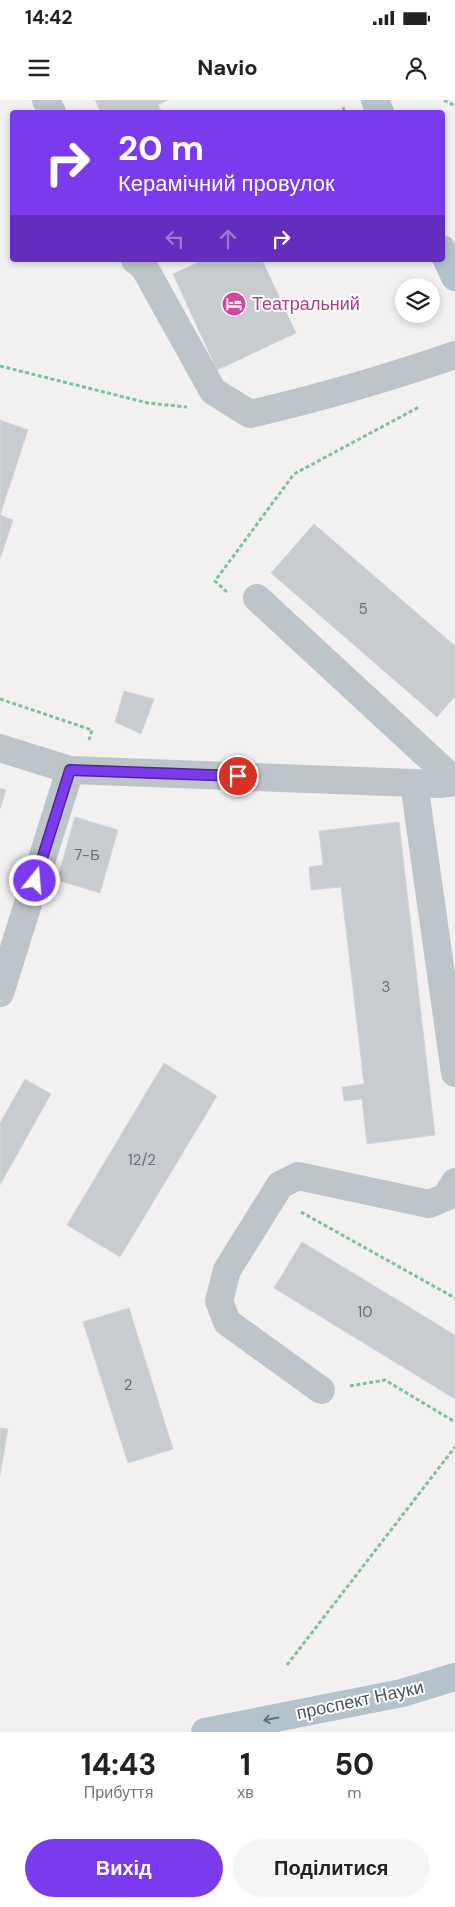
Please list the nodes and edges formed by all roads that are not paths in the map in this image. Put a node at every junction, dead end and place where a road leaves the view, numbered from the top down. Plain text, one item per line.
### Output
1 (445, 255) edge
2 (138, 262) edge
3 (455, 277) edge
4 (455, 355) edge
5 (245, 597) road end
6 (0, 748) edge
7 (75, 770) junction
8 (455, 781) edge
9 (414, 783) junction
10 (0, 993) edge
11 (455, 1073) edge
12 (455, 1182) edge
13 (321, 1390) road end
14 (455, 1677) edge
15 (206, 1732) edge

1 - 3 main road
2 - 4 street
5 - 8 street
6 - 7 street
7 - 9 street
7 - 10 street
8 - 9 street
9 - 11 street
12 - 13 street
14 -> 15 main road, проспект Науки

